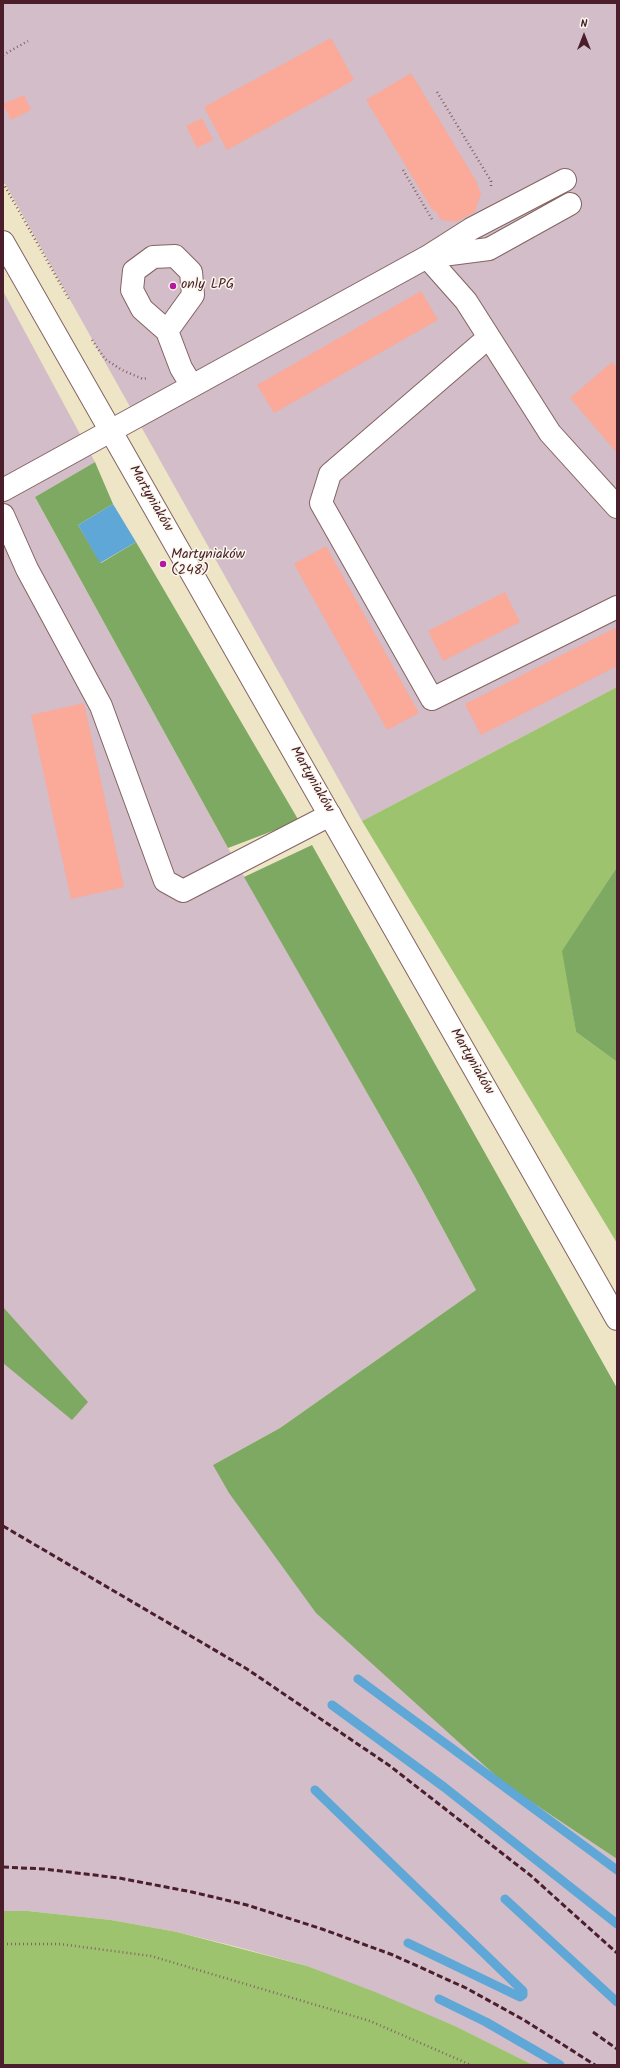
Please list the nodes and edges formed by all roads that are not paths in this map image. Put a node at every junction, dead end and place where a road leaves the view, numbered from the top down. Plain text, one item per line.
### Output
1 (565, 180) dead end
2 (570, 204) dead end
3 (3, 242) edge
4 (427, 257) junction
5 (167, 331) dead end
6 (489, 337) junction
7 (186, 377) junction
8 (111, 431) junction
9 (3, 490) edge
10 (617, 507) edge
11 (3, 515) edge
12 (617, 607) edge
13 (330, 815) junction
14 (617, 1319) edge

1 - 4 main road
2 - 4 main road
3 - 8 main road, Martyniaków
4 - 6 main road
4 - 7 main road
5 - 7 main road
6 - 10 main road
6 - 12 main road
7 - 8 main road
8 - 9 main road
8 - 13 main road, Martyniaków
11 - 13 main road
13 - 14 main road, Martyniaków

